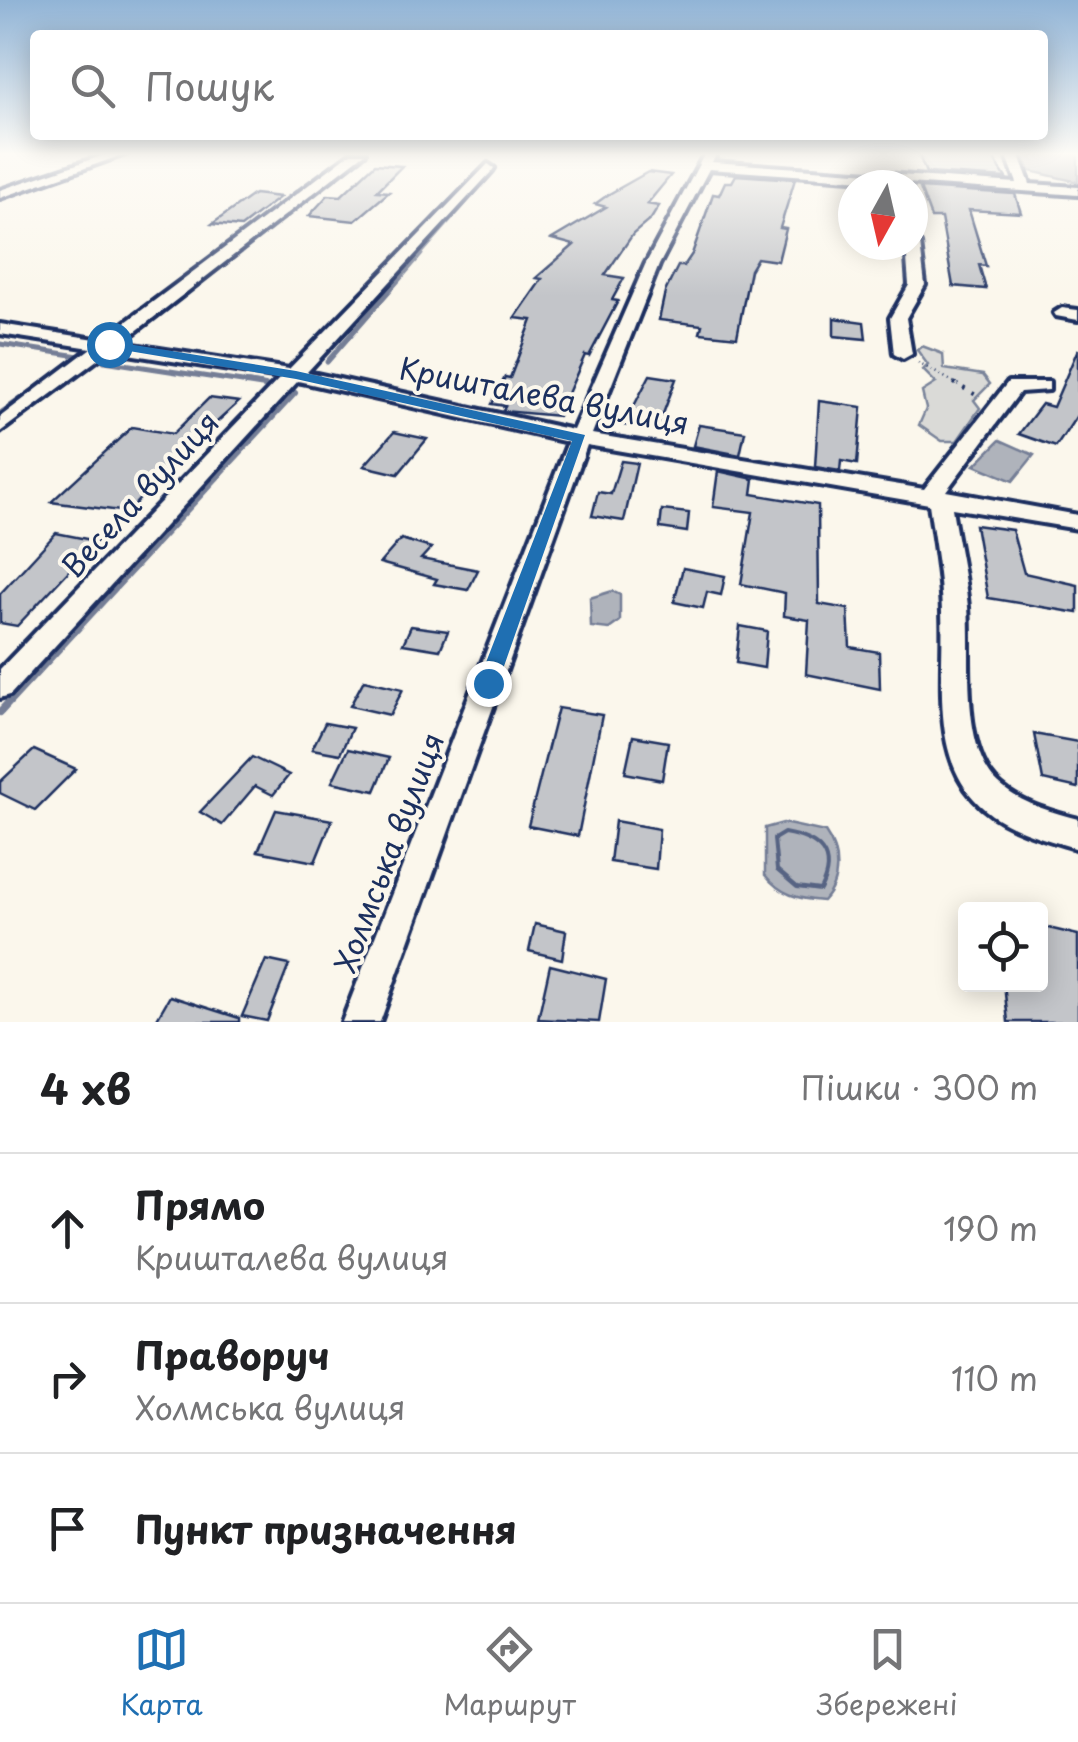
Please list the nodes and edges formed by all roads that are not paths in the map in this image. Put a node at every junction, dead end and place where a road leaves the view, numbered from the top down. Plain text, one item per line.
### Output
1 (297, 201) edge
2 (458, 201) edge
3 (686, 201) edge
4 (915, 260) edge
5 (0, 328) edge
6 (109, 344) junction
7 (903, 354) road end
8 (296, 375) junction
9 (1042, 386) dead end
10 (0, 426) edge
11 (580, 438) junction
12 (936, 495) junction
13 (1078, 522) edge
14 (0, 687) edge
15 (1078, 834) edge
16 (361, 1022) edge

1 - 6 street
2 - 8 street, Весела вулиця
3 - 11 street, Холмська вулиця
4 - 7 street
5 - 6 street, Кришталева вулиця
6 - 8 street, Кришталева вулиця
6 - 10 street
8 - 11 street, Кришталева вулиця
8 - 14 street, Весела вулиця
9 - 12 street
11 - 12 street, Кришталева вулиця
11 - 16 street, Холмська вулиця
12 - 13 street, Кришталева вулиця
12 - 15 street

